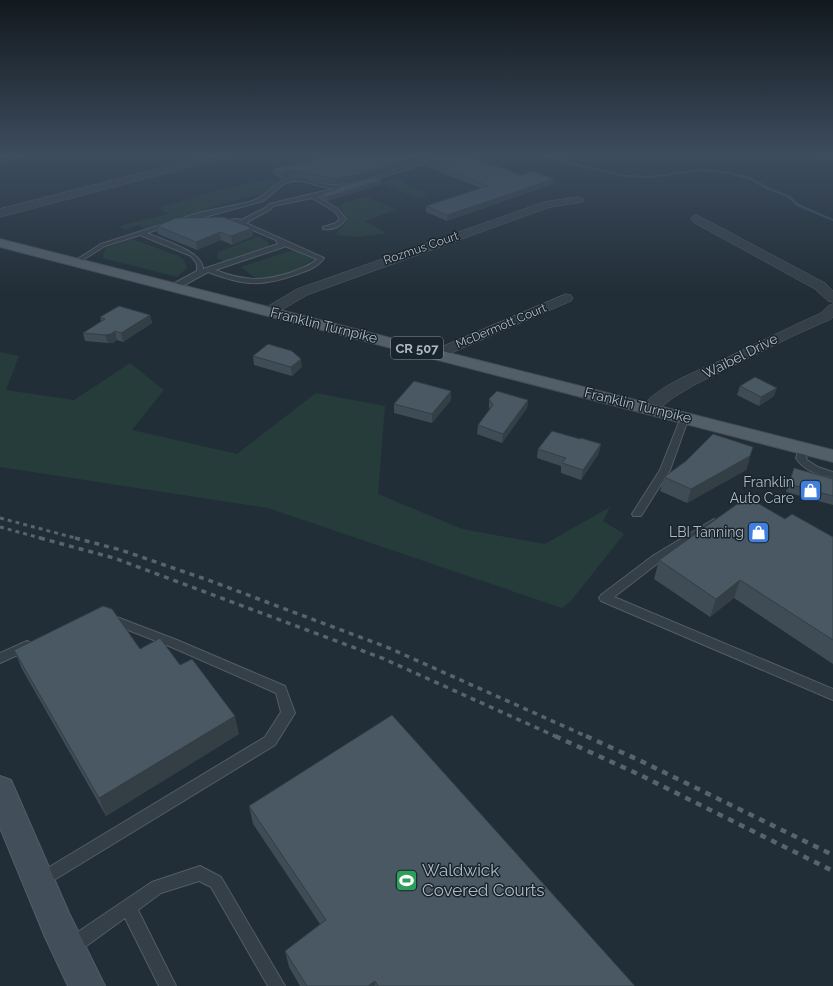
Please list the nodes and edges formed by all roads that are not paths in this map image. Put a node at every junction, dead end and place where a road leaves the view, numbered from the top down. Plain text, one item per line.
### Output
1 (46, 201) edge
2 (255, 201) edge
3 (266, 201) edge
4 (290, 201) edge
5 (322, 201) edge
6 (570, 201) edge
7 (271, 205) junction
8 (0, 213) edge
9 (697, 219) dead end
10 (176, 222) junction
11 (204, 222) edge
12 (214, 222) edge
13 (241, 223) junction
14 (325, 228) dead end
15 (140, 233) junction
16 (281, 242) junction
17 (0, 243) edge
18 (76, 262) junction
19 (204, 270) junction
20 (174, 286) junction
21 (566, 298) dead end
22 (833, 298) edge
23 (833, 308) edge
24 (270, 311) junction
25 (437, 354) junction
26 (649, 408) junction
27 (685, 417) junction
28 (804, 449) junction
29 (833, 456) edge
30 (833, 475) edge
31 (637, 514) dead end
32 (725, 515) edge
33 (96, 613) edge
34 (34, 642) edge
35 (0, 658) edge
36 (833, 695) edge
37 (0, 790) edge
38 (39, 881) junction
39 (128, 907) junction
40 (63, 936) junction
41 (87, 986) edge
42 (168, 986) edge
43 (277, 986) edge

1 - 8 street
2 - 10 lane
3 - 7 lane
4 - 7 lane
5 - 14 lane
6 - 24 street, Rozmus Court
7 - 13 lane
9 - 22 street
10 - 11 lane
10 - 15 lane
12 - 13 lane
13 - 16 lane
15 - 18 lane
15 - 19 lane
16 - 19 lane
16 - 19 lane
17 - 18 main road, Franklin Turnpike / CR 507
18 - 20 main road, Franklin Turnpike / CR 507
19 - 20 lane
20 - 24 main road, Franklin Turnpike / CR 507
21 - 25 street, McDermott Court
23 - 26 street, Waibel Drive
24 - 25 main road, Franklin Turnpike / CR 507
25 - 26 main road, Franklin Turnpike / CR 507
26 - 27 main road, Franklin Turnpike / CR 507
27 - 28 main road, Franklin Turnpike / CR 507
27 - 31 lane
28 - 29 main road, Franklin Turnpike / CR 507
28 - 30 lane
32 - 36 lane
33 - 38 lane
34 - 35 lane
37 - 38 street
38 - 40 street
39 - 40 lane
39 - 42 lane
39 - 43 lane
40 - 41 street

